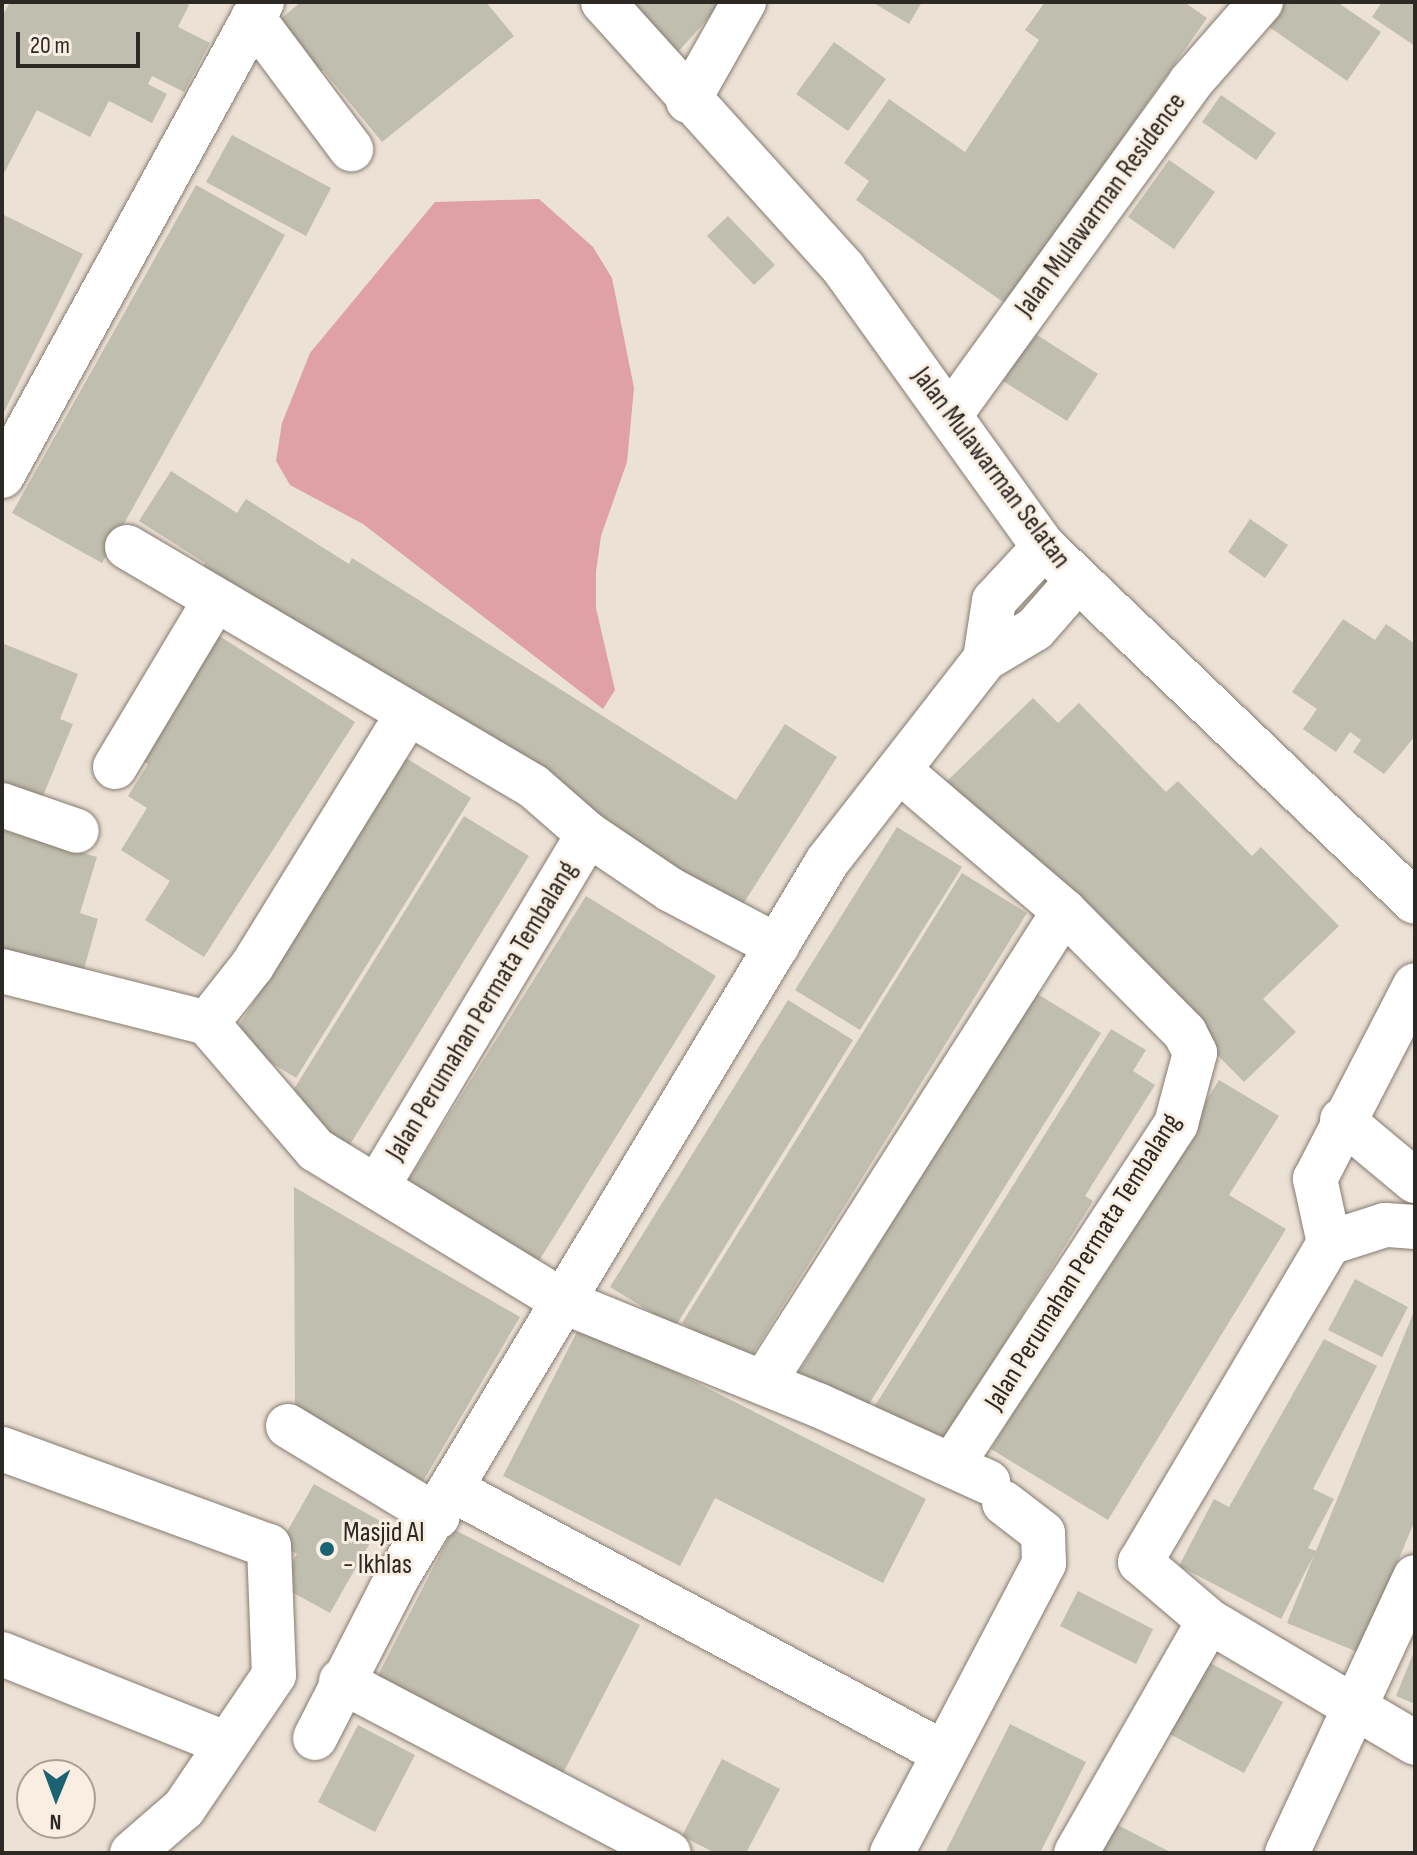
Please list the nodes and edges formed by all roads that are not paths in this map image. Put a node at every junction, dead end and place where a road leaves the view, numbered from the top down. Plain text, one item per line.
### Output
1 (603, 2) edge
2 (744, 2) edge
3 (1261, 2) edge
4 (257, 10) edge
5 (688, 101) junction
6 (351, 149) dead end
7 (950, 415) junction
8 (2, 476) edge
9 (127, 547) dead end
10 (1044, 547) junction
11 (1077, 581) junction
12 (215, 600) junction
13 (985, 659) junction
14 (406, 717) junction
15 (115, 767) dead end
16 (900, 771) junction
17 (2, 805) edge
18 (77, 831) dead end
19 (588, 834) junction
20 (1415, 902) edge
21 (1064, 911) junction
22 (777, 946) junction
23 (2, 971) edge
24 (1415, 985) edge
25 (207, 1023) junction
26 (1342, 1120) junction
27 (1415, 1181) edge
28 (377, 1187) junction
29 (1415, 1227) edge
30 (1329, 1243) junction
31 (564, 1302) junction
32 (764, 1382) junction
33 (288, 1426) dead end
34 (2, 1449) edge
35 (981, 1483) junction
36 (445, 1503) junction
37 (1415, 1577) edge
38 (1209, 1621) junction
39 (2, 1654) edge
40 (341, 1681) junction
41 (1357, 1708) junction
42 (315, 1738) dead end
43 (1415, 1743) edge
44 (227, 1744) junction
45 (942, 1752) junction
46 (132, 1853) edge
47 (669, 1853) edge
48 (892, 1853) edge
49 (1076, 1853) edge
50 (1287, 1853) edge

1 - 5 street, Jalan Mulawarman Selatan
2 - 5 street
3 - 7 street, Jalan Mulawarman Residence
4 - 6 street
4 - 8 street
5 - 7 street, Jalan Mulawarman Selatan
7 - 10 street, Jalan Mulawarman Selatan
9 - 12 street, Jalan Perumahan Permata Tembalang
10 - 11 street, Jalan Mulawarman Selatan
10 - 13 street
11 - 13 street
11 - 20 street, Jalan Mulawarman Selatan
12 - 14 street, Jalan Perumahan Permata Tembalang
12 - 15 street
13 - 16 street
14 - 19 street, Jalan Perumahan Permata Tembalang
14 - 25 street
16 - 21 street, Jalan Perumahan Permata Tembalang
16 - 22 street
17 - 18 street
19 - 22 street, Jalan Perumahan Permata Tembalang
19 - 28 street, Jalan Perumahan Permata Tembalang
21 - 32 street
21 - 35 street, Jalan Perumahan Permata Tembalang
22 - 31 street
23 - 25 street
24 - 26 street
25 - 28 street
26 - 27 street
26 - 30 street
28 - 31 street
29 - 30 street
30 - 38 street
31 - 32 street
31 - 36 street
32 - 35 street
33 - 36 street
34 - 44 street
35 - 45 street
36 - 40 street
36 - 45 street
37 - 41 street
38 - 41 street
38 - 49 street
39 - 44 street
40 - 42 street
40 - 47 street
41 - 43 street
41 - 50 street
44 - 46 street
45 - 48 street

